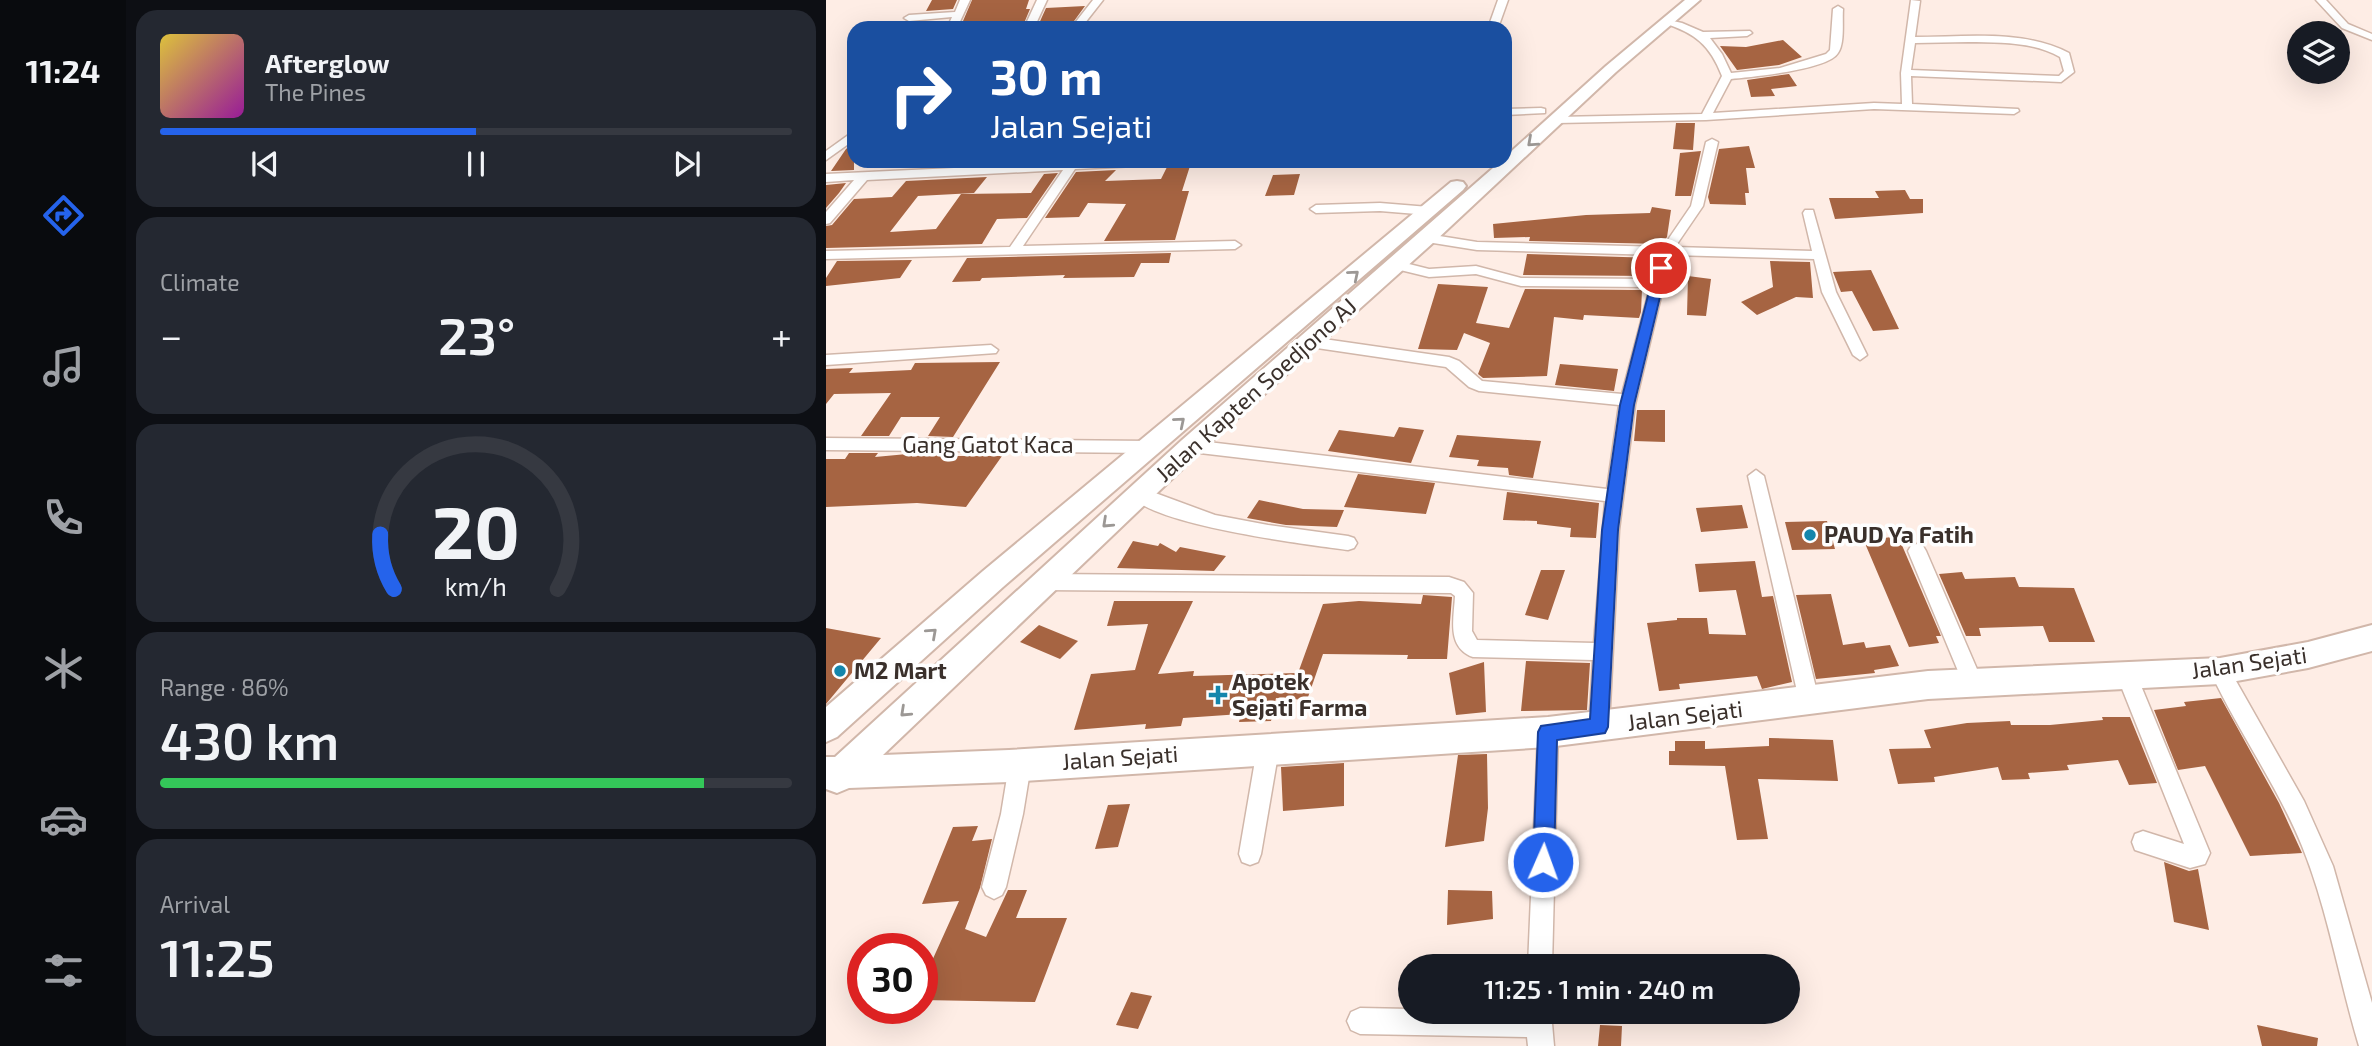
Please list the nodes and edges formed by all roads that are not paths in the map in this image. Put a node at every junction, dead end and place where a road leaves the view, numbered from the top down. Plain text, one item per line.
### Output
1 (965, 0) edge
2 (1042, 0) edge
3 (1098, 0) edge
4 (1503, 0) edge
5 (1693, 0) edge
6 (2321, 0) edge
7 (1915, 1) edge
8 (1838, 9) dead end
9 (1671, 10) edge
10 (959, 14) junction
11 (912, 18) edge
12 (956, 21) edge
13 (1032, 21) edge
14 (1082, 21) edge
15 (1496, 21) edge
16 (1747, 33) dead end
17 (1703, 35) junction
18 (2372, 37) edge
19 (1910, 40) junction
20 (1906, 73) junction
21 (1727, 76) junction
22 (1907, 106) junction
23 (1556, 109) junction
24 (2014, 111) dead end
25 (1512, 112) edge
26 (1706, 117) junction
27 (1523, 128) dead end
28 (847, 142) edge
29 (1712, 142) dead end
30 (1512, 153) edge
31 (826, 157) edge
32 (992, 168) edge
33 (1070, 168) edge
34 (1477, 168) edge
35 (1497, 168) edge
36 (864, 176) junction
37 (826, 178) edge
38 (1316, 209) dead end
39 (1429, 211) junction
40 (1809, 213) dead end
41 (826, 220) edge
42 (1427, 238) junction
43 (1235, 245) dead end
44 (1014, 250) junction
45 (1665, 253) junction
46 (826, 255) edge
47 (1817, 255) junction
48 (1397, 265) junction
49 (1657, 283) junction
50 (1310, 342) junction
51 (991, 350) dead end
52 (1860, 355) dead end
53 (826, 360) edge
54 (1628, 400) junction
55 (826, 444) edge
56 (1191, 446) junction
57 (1151, 447) junction
58 (1756, 476) dead end
59 (1139, 494) junction
60 (1615, 496) junction
61 (1348, 543) dead end
62 (1916, 551) dead end
63 (1043, 582) junction
64 (2372, 638) edge
65 (1603, 652) junction
66 (2220, 671) junction
67 (2127, 676) junction
68 (1973, 683) junction
69 (1809, 700) junction
70 (826, 727) edge
71 (1598, 727) junction
72 (1548, 732) junction
73 (1268, 749) junction
74 (1020, 765) junction
75 (831, 778) edge
76 (2143, 842) dead end
77 (1250, 854) dead end
78 (994, 887) dead end
79 (1540, 954) edge
80 (1360, 1021) dead end
81 (1539, 1027) edge
82 (2372, 1046) edge

1 - 10 street
2 - 13 street
3 - 14 street
4 - 15 street
5 - 9 main road, Jalan Kapten Soedjono AJ
6 - 18 street
7 - 19 street
8 - 21 street
9 - 17 street
9 - 23 main road, Jalan Kapten Soedjono AJ
10 - 11 street
10 - 12 street
16 - 17 street
17 - 21 street
19 - 20 street
19 - 20 street
20 - 22 street
21 - 26 street
22 - 24 street
22 - 26 street
23 - 25 street
23 - 26 street
23 - 27 main road, Jalan Kapten Soedjono AJ
23 -> 30 main road, Jalan Kapten Soedjono AJ
28 - 31 street
29 - 45 street
32 - 36 street
33 - 44 street
34 - 39 main road, Jalan Kapten Soedjono AJ
35 -> 42 main road, Jalan Kapten Soedjono AJ
36 - 37 street
36 - 41 street
38 - 39 street
57 -> 39 main road, Jalan Kapten Soedjono AJ
40 - 47 street
42 - 45 street
42 - 48 main road, Jalan Kapten Soedjono AJ
43 - 44 street
44 - 46 street
45 - 47 street
45 - 49 street
47 - 52 street
48 - 49 street
48 - 50 main road, Jalan Kapten Soedjono AJ
49 - 54 street
50 - 54 street
50 - 56 main road, Jalan Kapten Soedjono AJ
51 - 53 street
54 - 60 street
55 - 57 street, Gang Gatot Kaca
56 - 59 main road, Jalan Kapten Soedjono AJ
56 - 60 street
70 -> 57 main road, Jalan Kapten Soedjono AJ
58 - 69 street
59 - 61 street
59 -> 63 main road, Jalan Kapten Soedjono AJ
60 - 65 street
62 - 68 street
63 - 65 street
63 -> 75 main road, Jalan Kapten Soedjono AJ
64 - 66 main road, Jalan Sejati
65 - 71 street
66 - 67 main road, Jalan Sejati
66 - 82 street
67 - 68 main road, Jalan Sejati
67 - 76 street
68 - 69 main road, Jalan Sejati
69 - 71 main road, Jalan Sejati
71 - 72 main road, Jalan Sejati
72 - 73 main road, Jalan Sejati
72 - 79 street
73 - 74 main road, Jalan Sejati
73 - 77 street
74 - 75 main road, Jalan Sejati
74 - 78 street
80 - 81 street

